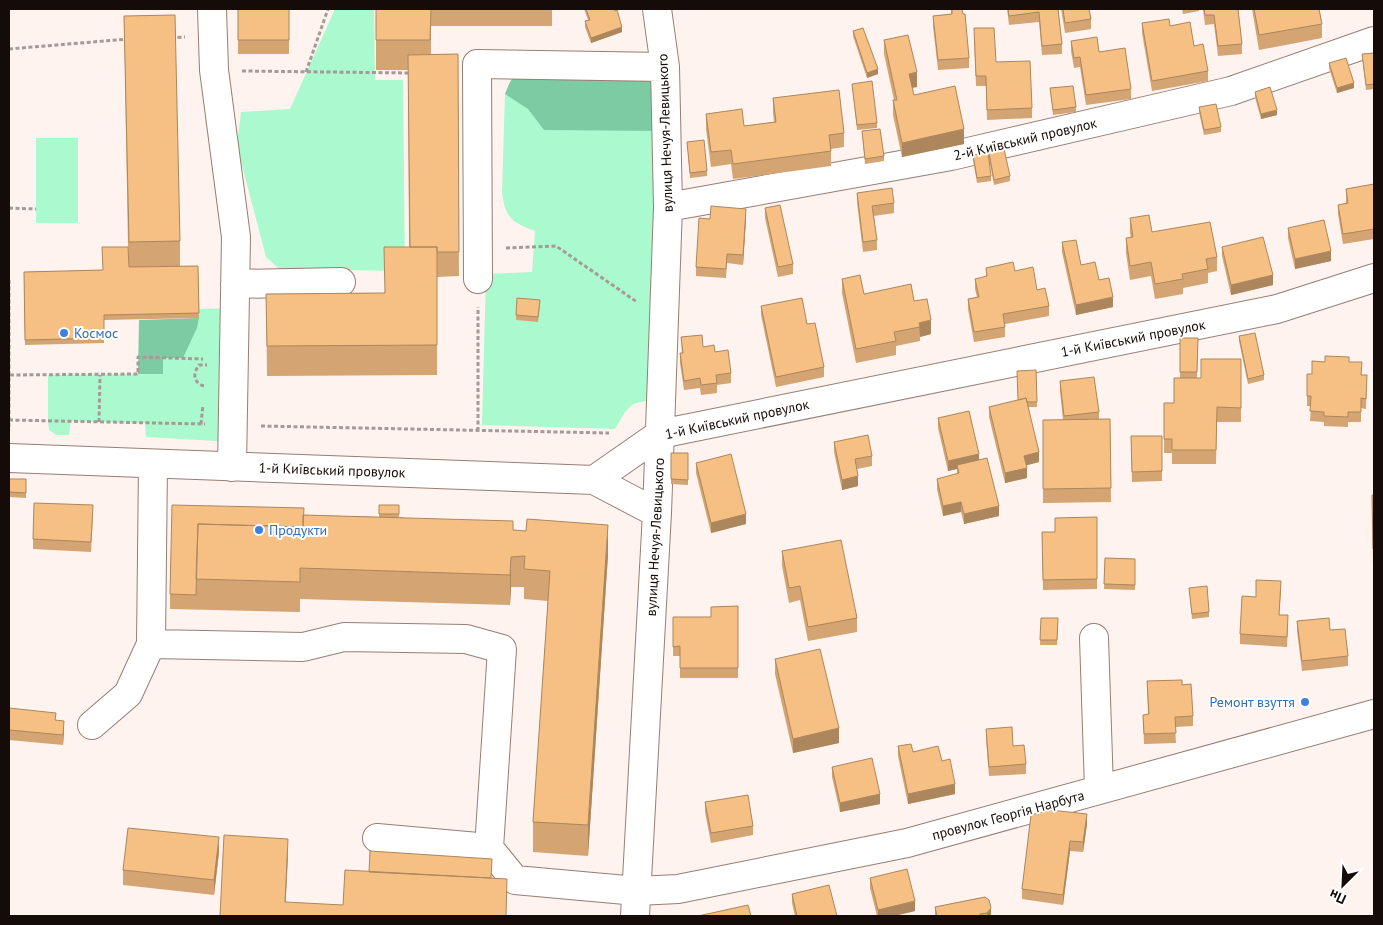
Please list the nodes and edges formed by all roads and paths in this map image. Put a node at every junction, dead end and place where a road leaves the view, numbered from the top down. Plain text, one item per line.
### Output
1 (212, 9) edge
2 (328, 9) edge
3 (657, 9) edge
4 (213, 36) junction
5 (168, 38) edge
6 (132, 39) edge
7 (1374, 41) edge
8 (9, 49) edge
9 (665, 66) junction
10 (214, 70) junction
11 (306, 72) junction
12 (420, 74) edge
13 (668, 207) junction
14 (9, 208) edge
15 (36, 209) dead end
16 (478, 248) junction
17 (1374, 278) edge
18 (478, 279) joint
19 (9, 280) edge
20 (341, 282) dead end
21 (235, 284) junction
22 (638, 302) dead end
23 (203, 359) dead end
24 (10, 375) edge
25 (100, 375) junction
26 (9, 420) edge
27 (99, 422) junction
28 (233, 425) junction
29 (478, 430) junction
30 (612, 434) dead end
31 (660, 434) junction
32 (9, 458) edge
33 (153, 464) junction
34 (232, 467) junction
35 (594, 480) junction
36 (658, 513) junction
37 (1094, 638) dead end
38 (151, 644) junction
39 (1374, 714) edge
40 (92, 724) dead end
41 (1099, 789) junction
42 (377, 838) dead end
43 (489, 848) junction
44 (636, 904) edge

1 - 4 street
2 - 11 path
3 - 9 street, вулиця Нечуя-Левицького
4 - 5 path
4 - 10 street
6 - 8 path
7 - 13 street, 2-й Київський провулок
9 - 13 street, вулиця Нечуя-Левицького
9 - 16 street
10 - 11 path
10 - 21 street
11 - 12 path
13 - 31 street, вулиця Нечуя-Левицького
14 - 15 path
16 - 18 street
16 - 22 path
17 - 31 street, 1-й Київський провулок
18 - 29 path
19 - 24 path
20 - 21 street
21 - 28 street
23 - 25 path
24 - 25 path
24 - 26 path
25 - 27 path
26 - 27 path
26 - 32 path
27 - 28 path
28 - 29 path
28 - 34 street
29 - 30 path
31 - 35 street, 1-й Київський провулок
31 - 36 street, вулиця Нечуя-Левицького
32 - 33 street, 1-й Київський провулок
33 - 34 street, 1-й Київський провулок
33 - 38 street
34 - 35 street, 1-й Київський провулок
35 - 36 street
36 - 44 street, вулиця Нечуя-Левицького
37 - 41 street
38 - 40 street
38 - 43 street
39 - 41 street, провулок Георгія Нарбута
41 - 44 street, провулок Георгія Нарбута
42 - 43 street
43 - 44 street, провулок Георгія Нарбута

